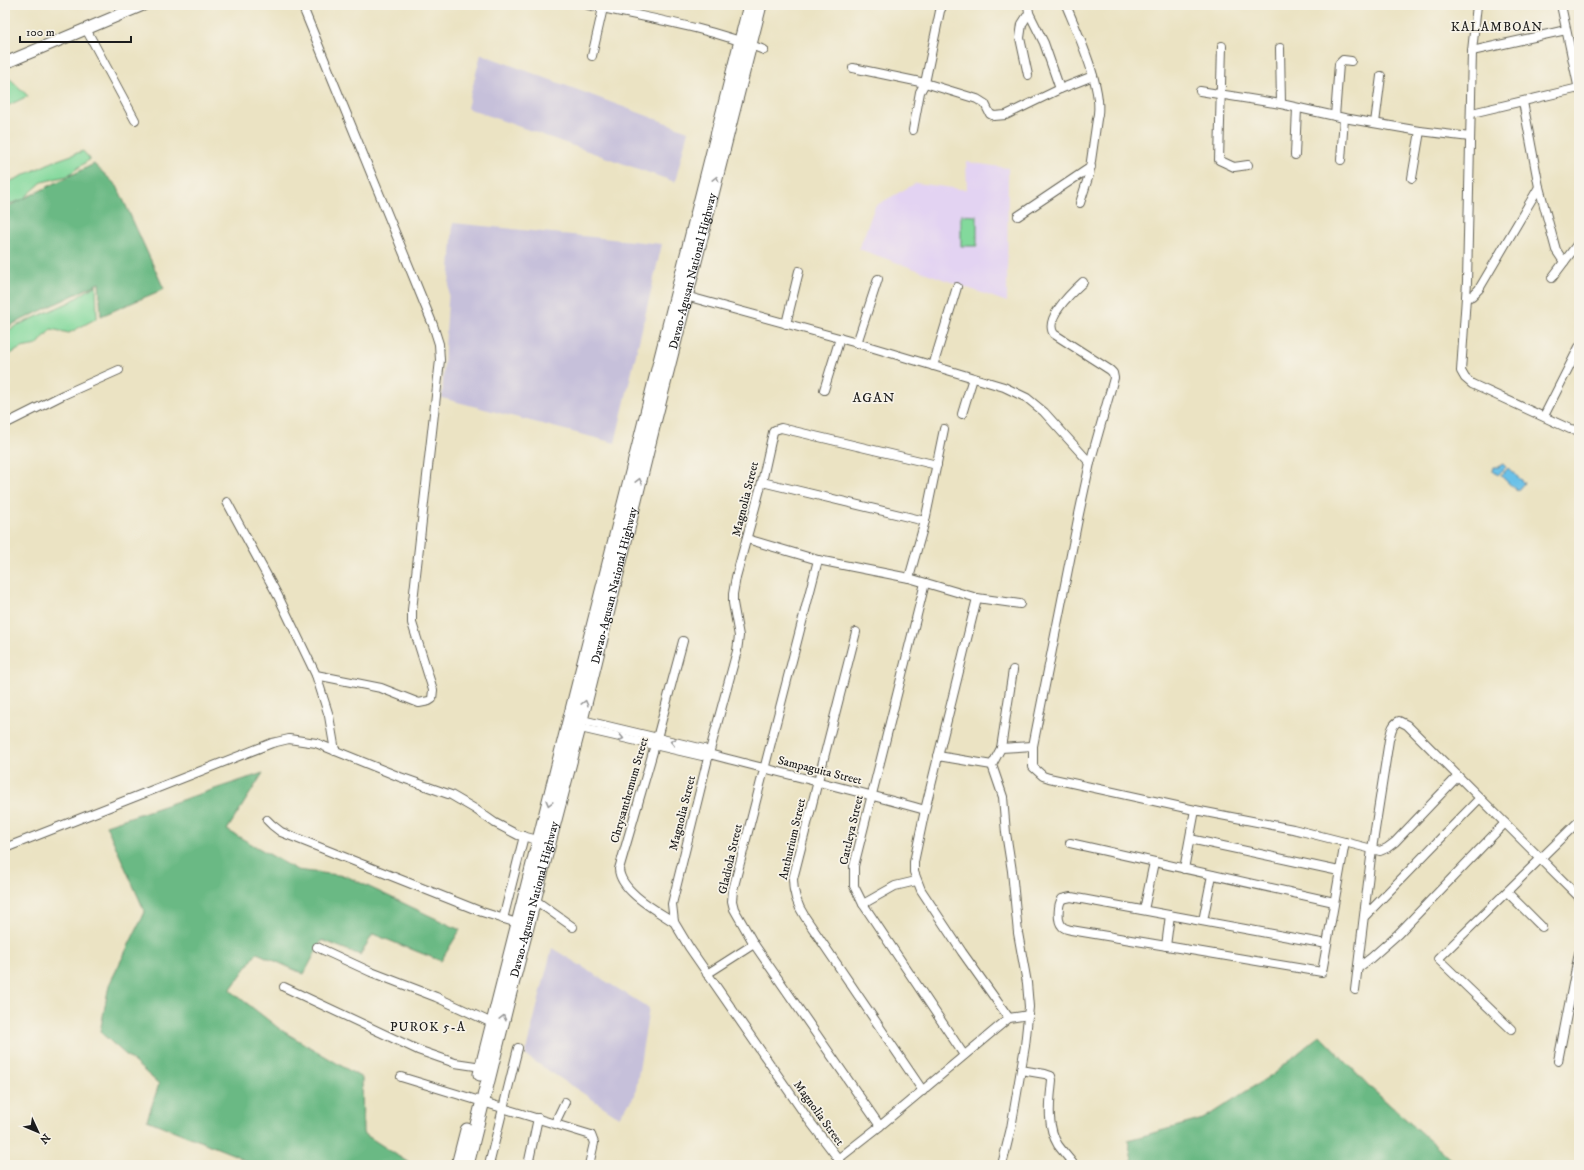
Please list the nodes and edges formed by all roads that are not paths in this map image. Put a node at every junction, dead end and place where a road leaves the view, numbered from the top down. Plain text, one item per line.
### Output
1 (143, 5) edge
2 (302, 5) edge
3 (588, 5) edge
4 (750, 5) edge
5 (760, 5) edge
6 (943, 5) edge
7 (1066, 5) edge
8 (1477, 5) edge
9 (1561, 5) edge
10 (603, 8) junction
11 (1029, 9) edge
12 (86, 29) junction
13 (1566, 30) junction
14 (746, 43) junction
15 (1222, 46) dead end
16 (1280, 48) dead end
17 (764, 50) dead end
18 (1472, 51) junction
19 (592, 56) dead end
20 (1351, 61) dead end
21 (5, 63) edge
22 (1576, 66) edge
23 (853, 68) dead end
24 (1028, 75) dead end
25 (1093, 76) junction
26 (1381, 76) dead end
27 (924, 84) junction
28 (1579, 89) edge
29 (1060, 90) junction
30 (1200, 91) dead end
31 (1220, 94) junction
32 (1523, 102) junction
33 (1281, 104) junction
34 (1297, 108) junction
35 (1472, 113) junction
36 (1335, 116) junction
37 (1344, 118) junction
38 (135, 120) dead end
39 (1375, 123) junction
40 (913, 130) dead end
41 (1420, 131) junction
42 (1470, 137) junction
43 (1295, 155) dead end
44 (1341, 160) dead end
45 (1248, 165) dead end
46 (1091, 167) junction
47 (1412, 178) dead end
48 (1539, 187) junction
49 (1080, 203) dead end
50 (1018, 216) dead end
51 (1579, 242) edge
52 (1564, 262) junction
53 (799, 271) dead end
54 (1552, 278) dead end
55 (878, 279) dead end
56 (1083, 282) dead end
57 (1467, 282) junction
58 (956, 287) dead end
59 (1479, 289) junction
60 (682, 295) junction
61 (1467, 298) junction
62 (786, 324) junction
63 (840, 338) junction
64 (857, 343) junction
65 (1579, 347) edge
66 (933, 366) junction
67 (119, 370) dead end
68 (972, 378) junction
69 (824, 390) dead end
70 (962, 414) dead end
71 (1544, 416) junction
72 (5, 424) edge
73 (944, 429) dead end
74 (1579, 430) edge
75 (1090, 463) junction
76 (937, 466) junction
77 (762, 482) junction
78 (227, 502) dead end
79 (925, 521) junction
80 (747, 539) junction
81 (818, 560) junction
82 (909, 578) junction
83 (925, 583) junction
84 (977, 598) junction
85 (1020, 604) dead end
86 (856, 632) dead end
87 (683, 641) dead end
88 (1014, 670) dead end
89 (316, 675) junction
90 (575, 723) junction
91 (656, 742) junction
92 (1033, 746) junction
93 (1001, 748) junction
94 (335, 751) junction
95 (709, 754) junction
96 (938, 756) junction
97 (992, 765) junction
98 (764, 769) junction
99 (1458, 776) junction
100 (818, 783) junction
101 (872, 795) junction
102 (1480, 798) junction
103 (925, 810) junction
104 (1195, 810) junction
105 (268, 820) dead end
106 (1579, 821) edge
107 (1505, 823) junction
108 (524, 836) junction
109 (1190, 839) junction
110 (544, 842) junction
111 (1344, 842) junction
112 (1070, 844) dead end
113 (5, 848) edge
114 (1372, 849) junction
115 (1540, 858) junction
116 (1154, 862) junction
117 (1184, 869) junction
118 (1339, 872) junction
119 (1212, 875) junction
120 (916, 881) junction
121 (1507, 892) junction
122 (1579, 897) edge
123 (535, 900) junction
124 (1334, 902) junction
125 (863, 904) junction
126 (1144, 910) junction
127 (1170, 915) junction
128 (1365, 916) junction
129 (503, 919) junction
130 (1203, 921) junction
131 (674, 922) junction
132 (517, 923) junction
133 (1542, 926) dead end
134 (572, 927) dead end
135 (754, 944) junction
136 (1327, 944) junction
137 (317, 946) dead end
138 (1166, 946) junction
139 (1579, 953) edge
140 (1360, 954) junction
141 (1371, 958) junction
142 (1358, 968) junction
143 (707, 974) junction
144 (284, 987) dead end
145 (1355, 990) dead end
146 (1029, 1015) junction
147 (1009, 1018) junction
148 (492, 1022) junction
149 (1511, 1029) dead end
150 (518, 1048) dead end
151 (964, 1055) junction
152 (1558, 1062) dead end
153 (482, 1067) junction
154 (1021, 1070) junction
155 (401, 1077) dead end
156 (923, 1091) junction
157 (478, 1100) junction
158 (565, 1102) dead end
159 (503, 1108) junction
160 (538, 1118) junction
161 (555, 1123) junction
162 (880, 1126) junction
163 (841, 1162) edge
164 (458, 1165) edge
165 (467, 1165) edge
166 (489, 1165) edge
167 (528, 1165) edge
168 (589, 1165) edge
169 (1002, 1165) edge
170 (1074, 1165) edge

1 - 12 main road
2 - 89 street
3 - 10 street
4 - 14 highway, Davao-Agusan National Highway
5 - 14 highway, Davao-Agusan National Highway
6 - 27 street
7 - 25 street
8 - 18 street
9 - 13 street
10 - 14 street
10 - 19 street
11 - 24 street
11 - 29 street
12 - 21 main road
12 - 38 street
13 - 18 street
13 - 22 street
14 - 17 street
14 - 60 highway, Davao-Agusan National Highway
15 - 31 street
16 - 33 street
18 - 35 street
20 - 36 street
22 - 28 street
23 - 27 street
25 - 29 street
25 - 46 street
26 - 39 street
27 - 29 street
27 - 40 street
28 - 32 street
30 - 31 street
31 - 33 street
31 - 45 street
32 - 35 street
32 - 48 street
33 - 34 street
34 - 36 street
34 - 43 street
35 - 42 street
36 - 37 street
37 - 39 street
37 - 44 street
39 - 41 street
41 - 42 street
41 - 47 street
42 - 57 street
46 - 49 street
46 - 50 street
48 - 52 street
48 - 59 street
51 - 52 street
52 - 54 street
53 - 62 street
55 - 64 street
56 - 75 street
57 - 59 street
57 - 61 street
58 - 66 street
59 - 61 street
60 - 62 street
60 - 90 highway, Davao-Agusan National Highway
61 - 71 street
62 - 63 street
63 - 64 street
63 - 69 street
64 - 66 street
65 - 71 street
66 - 68 street
67 - 72 street
68 - 70 street
68 - 75 street
71 - 74 street
73 - 76 street
75 - 92 street
76 - 77 street, Magnolia Street
76 - 79 street
77 - 79 street
77 - 80 street, Magnolia Street
78 - 89 street
79 - 82 street
80 - 81 street
80 - 95 street, Magnolia Street
81 - 82 street
81 - 98 street, Gladiola Street
82 - 83 street
83 - 84 street
83 - 101 street, Cattleya Street
84 - 85 street
84 - 96 street
86 - 100 street, Anthurium Street
87 - 91 street, Chrysanthemum Street
88 - 93 street
89 - 94 street
90 - 91 street, Sampaguita Street
90 - 110 highway, Davao-Agusan National Highway
91 - 95 street, Sampaguita Street
91 - 131 street, Chrysanthemum Street
92 - 93 street
92 - 104 street
93 - 97 street
94 - 108 street
94 - 113 street
95 - 98 street, Sampaguita Street
95 - 131 street, Magnolia Street
96 - 97 street
96 - 103 street
97 - 146 street
98 - 100 street, Sampaguita Street
98 - 135 street, Gladiola Street
99 - 102 street
99 - 114 street
99 - 114 street
100 - 101 street, Sampaguita Street
100 - 156 street, Anthurium Street
101 - 103 street, Sampaguita Street
101 - 125 street, Cattleya Street
102 - 107 street
102 - 128 street
103 - 120 street
104 - 109 street
104 - 111 street
105 - 129 street
106 - 115 street
107 - 115 street
107 - 141 street
108 - 110 street
108 - 129 street
109 - 117 street
109 - 118 street
110 - 123 highway, Davao-Agusan National Highway
110 - 132 highway, Davao-Agusan National Highway
111 - 114 street
111 - 118 street
112 - 116 street
114 - 128 street
115 - 121 street
115 - 122 street
116 - 117 street
116 - 126 street
117 - 119 street
118 - 124 street
119 - 124 street
119 - 130 street
120 - 125 street
120 - 147 street
121 - 133 street
121 - 149 street
123 - 134 street
157 -> 123 highway, Davao-Agusan National Highway
124 - 136 street
125 - 151 street, Cattleya Street
126 - 127 street
126 - 138 street
127 - 130 street
127 - 138 street
128 - 140 street
129 - 132 street
130 - 136 street
131 - 143 street, Magnolia Street
132 - 148 highway, Davao-Agusan National Highway
135 - 143 street
135 - 162 street, Gladiola Street
136 - 138 street
137 - 148 street
139 - 152 street
140 - 141 street
140 - 142 street
141 - 142 street
142 - 145 street
143 - 163 street, Magnolia Street
144 - 153 street
146 - 147 street
146 - 154 street
147 - 151 street
148 - 153 highway, Davao-Agusan National Highway
150 - 159 street
151 - 156 street
153 - 157 highway, Davao-Agusan National Highway
154 - 169 street
154 - 170 street
155 - 157 street
156 - 162 street
157 - 159 street
157 - 164 highway, Davao-Agusan National Highway
157 - 165 highway, Davao-Agusan National Highway
158 - 161 street
159 - 160 street
159 - 166 street
160 - 161 street
160 - 167 street
161 - 168 street
162 - 163 street

